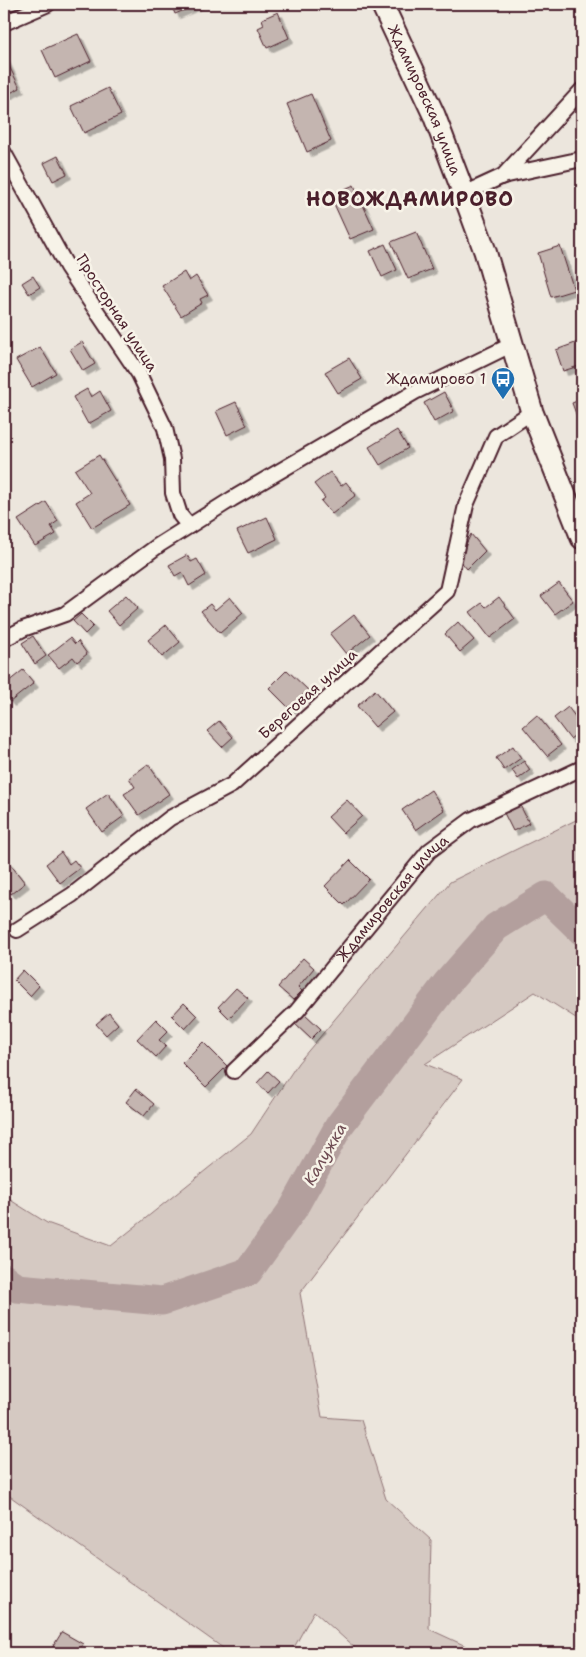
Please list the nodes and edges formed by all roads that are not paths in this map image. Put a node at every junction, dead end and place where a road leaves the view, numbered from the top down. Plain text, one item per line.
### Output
1 (48, 4) edge
2 (382, 4) edge
3 (4, 23) edge
4 (582, 90) edge
5 (4, 153) edge
6 (582, 159) edge
7 (503, 176) junction
8 (464, 194) junction
9 (511, 345) junction
10 (532, 412) junction
11 (189, 526) junction
12 (582, 538) edge
13 (4, 639) edge
14 (582, 768) edge
15 (17, 930) dead end
16 (234, 1071) dead end

1 - 3 street
2 - 8 main road, Ждамировская улица
4 - 7 street
5 - 11 street, Просторная улица
6 - 7 street
7 - 8 street
8 - 9 main road, Ждамировская улица
9 - 10 main road, Ждамировская улица
9 - 11 street
10 - 12 main road, Ждамировская улица
10 - 15 street, Береговая улица
11 - 13 street
14 - 16 street, Ждамировская улица

